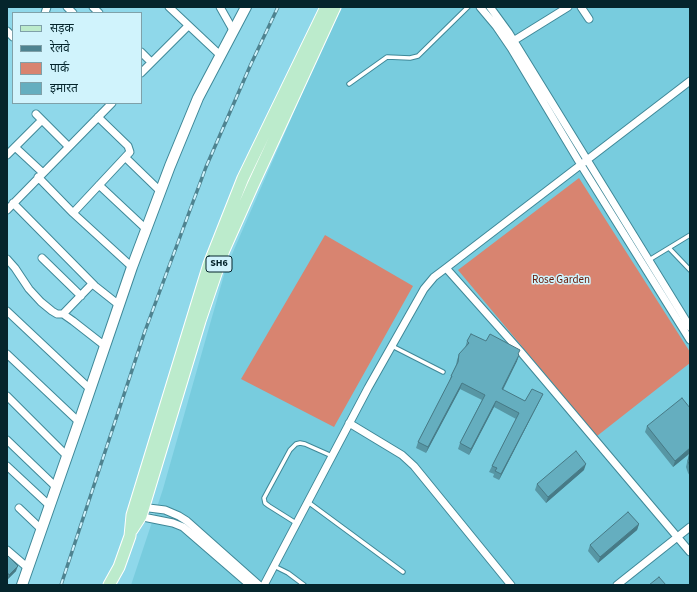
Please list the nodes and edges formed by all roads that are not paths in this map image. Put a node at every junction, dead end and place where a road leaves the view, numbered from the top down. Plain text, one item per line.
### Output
1 (169, 7) edge
2 (220, 7) edge
3 (246, 7) edge
4 (326, 7) edge
5 (335, 7) edge
6 (468, 7) edge
7 (480, 7) edge
8 (490, 7) edge
9 (568, 7) edge
10 (581, 7) edge
11 (589, 19) dead end
12 (188, 26) junction
13 (233, 30) junction
14 (511, 42) junction
15 (142, 53) edge
16 (220, 55) junction
17 (151, 62) junction
18 (142, 71) edge
19 (690, 81) edge
20 (349, 84) dead end
21 (111, 104) edge
22 (36, 114) dead end
23 (98, 117) junction
24 (42, 120) junction
25 (68, 146) junction
26 (15, 147) junction
27 (7, 155) edge
28 (126, 158) junction
29 (584, 162) junction
30 (40, 175) junction
31 (99, 186) junction
32 (160, 191) junction
33 (13, 203) junction
34 (7, 210) edge
35 (73, 213) junction
36 (146, 229) junction
37 (690, 235) edge
38 (669, 248) junction
39 (42, 258) dead end
40 (7, 259) edge
41 (646, 262) junction
42 (132, 267) junction
43 (446, 268) junction
44 (690, 270) edge
45 (92, 284) junction
46 (81, 296) junction
47 (119, 305) junction
48 (7, 311) edge
49 (63, 314) junction
50 (690, 327) edge
51 (690, 340) edge
52 (105, 346) junction
53 (392, 346) junction
54 (7, 354) edge
55 (443, 372) dead end
56 (90, 389) junction
57 (7, 396) edge
58 (79, 422) junction
59 (349, 423) junction
60 (7, 440) edge
61 (67, 456) junction
62 (332, 456) junction
63 (7, 466) edge
64 (56, 488) junction
65 (308, 502) junction
66 (50, 506) junction
67 (19, 508) dead end
68 (138, 511) junction
69 (296, 523) junction
70 (690, 527) edge
71 (42, 529) junction
72 (678, 537) junction
73 (7, 550) edge
74 (690, 552) edge
75 (274, 566) junction
76 (119, 567) junction
77 (28, 568) junction
78 (403, 572) dead end
79 (22, 585) edge
80 (109, 585) edge
81 (116, 585) edge
82 (250, 585) edge
83 (259, 585) edge
84 (264, 585) edge
85 (304, 585) edge
86 (511, 585) edge
87 (617, 585) edge

1 - 12 street
2 - 13 street
3 - 13 street
4 - 68 main road, SH6
5 - 68 main road, SH6
6 - 20 lane
7 - 14 street
8 - 14 street
9 - 14 street
10 - 11 street
12 - 16 street
12 - 17 street
13 - 16 street
14 - 29 street
15 - 17 street
16 - 32 street
17 - 18 street
19 - 29 street
21 - 23 street
22 - 24 street
23 - 25 street
23 - 28 street
24 - 25 street
24 - 26 street
25 - 30 street
26 - 27 street
26 - 30 street
28 - 31 street
28 - 32 street
29 - 41 street
29 - 43 street
30 - 33 street
30 - 35 street
31 - 35 street
31 - 36 street
32 - 36 street
33 - 34 street
33 - 45 street
35 - 42 street
36 - 42 street
37 - 38 lane
38 - 41 lane
38 - 44 lane
39 - 46 street
40 - 49 street
41 - 50 street
41 - 51 street
42 - 47 street
43 - 53 street
43 - 72 street
45 - 46 street
45 - 47 street
46 - 49 street
47 - 52 street
48 - 56 street
49 - 52 street
52 - 56 street
53 - 55 lane
53 - 59 street
54 - 58 street
56 - 58 street
57 - 61 street
58 - 61 street
59 - 62 street
59 - 86 street
60 - 64 street
61 - 64 street
62 - 65 street
62 - 69 lane
63 - 66 street
64 - 66 street
65 - 69 street
65 - 78 lane
66 - 71 street
67 - 71 street
68 - 76 main road, SH6
68 - 82 street
68 - 83 street
69 - 75 street
70 - 72 street
71 - 77 street
72 - 74 street
72 - 87 street
73 - 77 street
75 - 84 street
75 - 85 lane
76 - 80 main road, SH6
76 - 81 street
77 - 79 street

